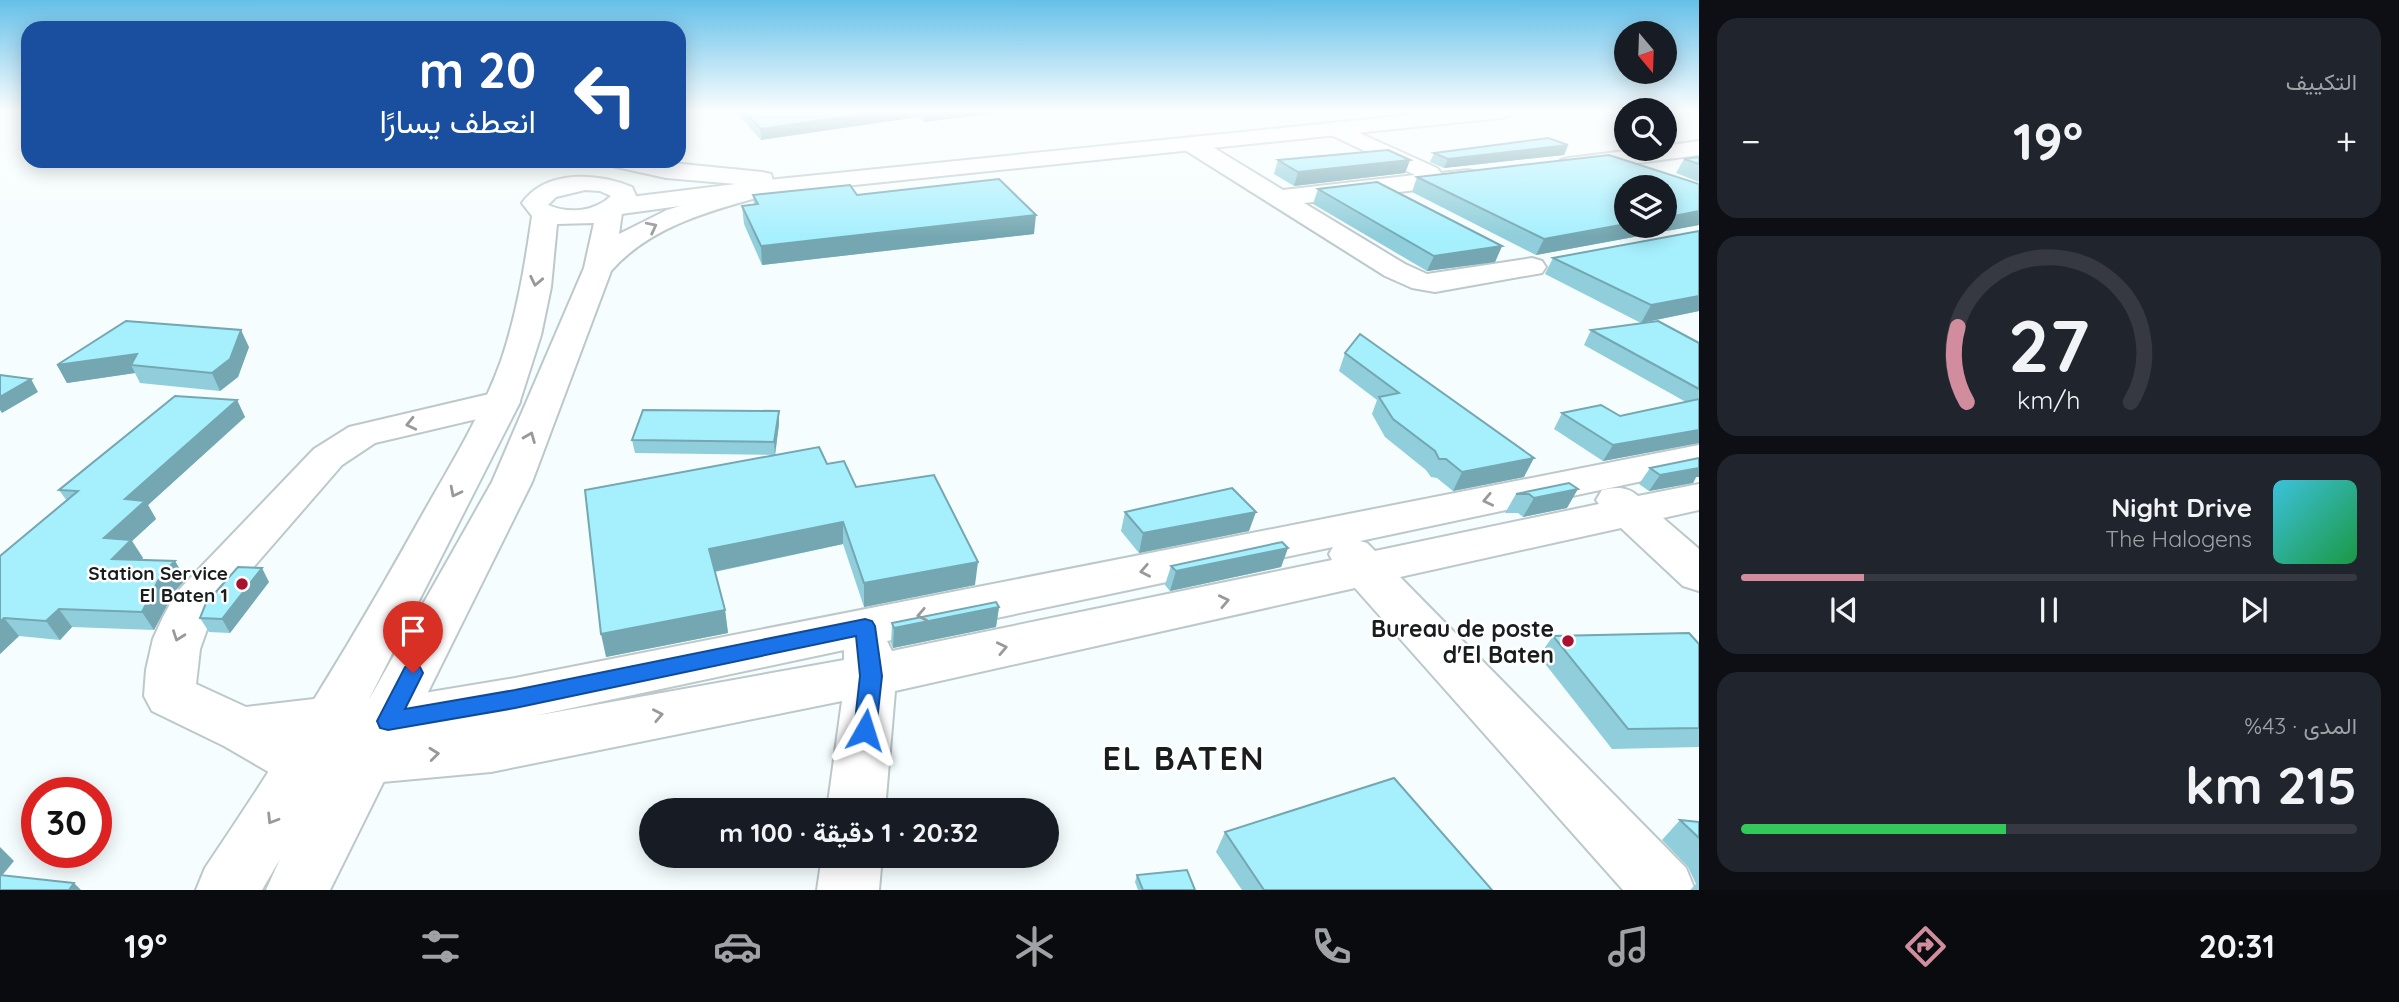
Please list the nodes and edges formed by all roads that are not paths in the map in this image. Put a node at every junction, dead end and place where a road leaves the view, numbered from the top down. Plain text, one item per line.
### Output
1 (1061, 154) edge
2 (1098, 154) edge
3 (1207, 154) edge
4 (1388, 154) edge
5 (1658, 154) edge
6 (1611, 160) junction
7 (1547, 167) edge
8 (592, 168) edge
9 (652, 168) edge
10 (1495, 173) edge
11 (1653, 175) edge
12 (1444, 180) junction
13 (766, 183) junction
14 (1378, 187) junction
15 (611, 197) junction
16 (1277, 198) junction
17 (1414, 205) edge
18 (1497, 248) edge
19 (598, 268) junction
20 (502, 402) junction
21 (1699, 457) edge
22 (1590, 479) junction
23 (1699, 497) edge
24 (1633, 513) junction
25 (1349, 552) junction
26 (1699, 575) edge
27 (868, 651) junction
28 (377, 741) junction
29 (319, 742) junction
30 (857, 798) edge
31 (851, 868) edge
32 (227, 890) edge
33 (297, 890) edge
34 (848, 890) edge
35 (1664, 890) edge

1 - 13 main road
2 - 13 main road
3 - 16 main road
4 - 12 main road
5 - 6 main road
6 - 7 main road
6 - 11 main road
8 - 15 main road
9 - 13 main road
10 - 12 main road
12 - 14 main road
13 - 15 main road
19 -> 13 main road
14 - 16 main road
14 - 17 main road
15 - 19 main road
15 -> 20 main road
16 - 18 main road
28 -> 19 main road
20 -> 29 main road
20 -> 29 main road
21 - 22 main road
22 - 24 main road
22 -> 25 main road
23 - 24 main road
24 - 25 main road
24 - 26 main road
25 - 27 main road
25 - 35 main road
27 - 28 main road
27 - 30 main road
28 - 29 main road
28 - 33 main road
29 -> 32 main road
31 - 34 main road

